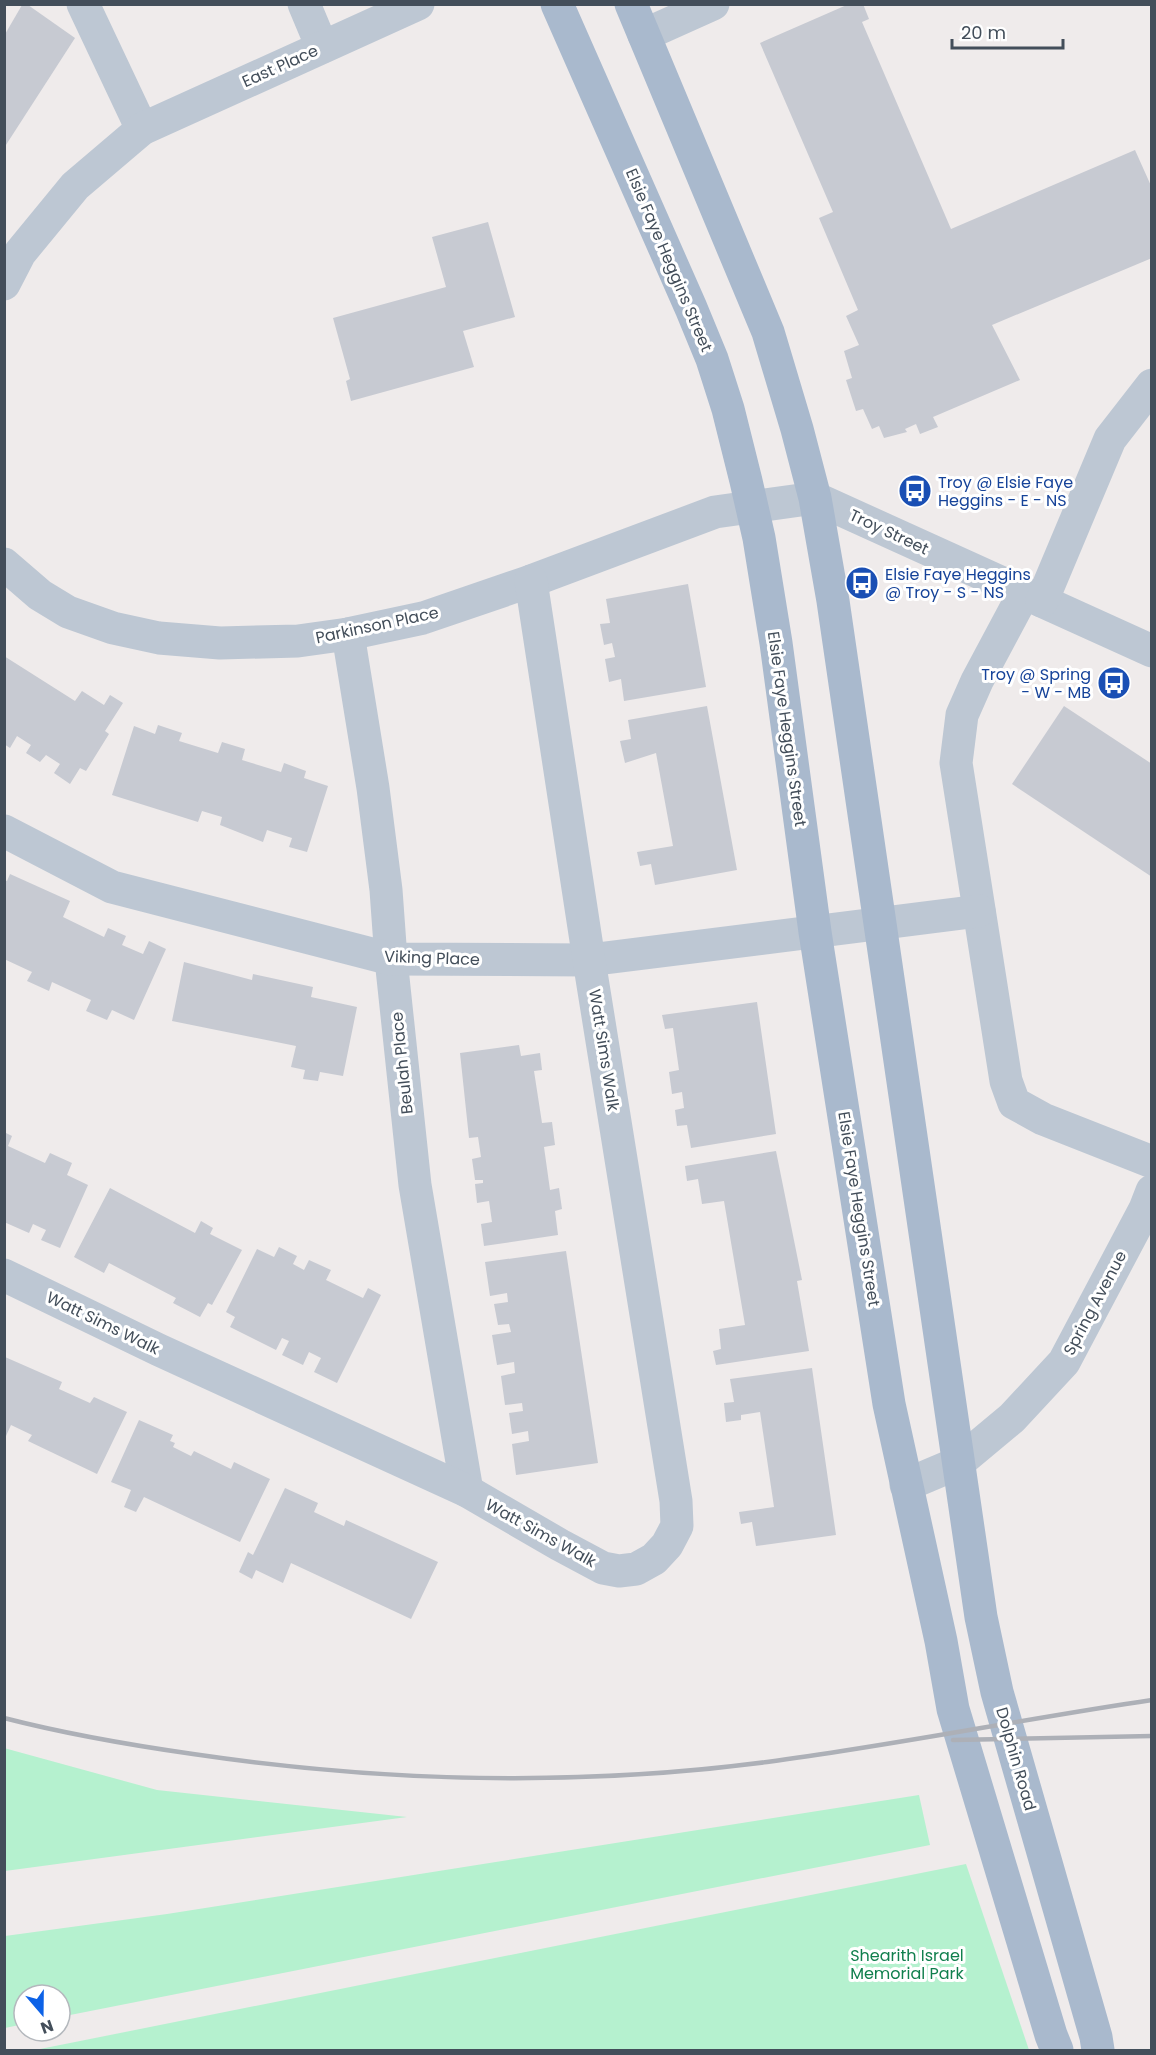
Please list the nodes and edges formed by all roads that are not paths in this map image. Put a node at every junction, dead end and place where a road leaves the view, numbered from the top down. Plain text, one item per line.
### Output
1 (83, 4) edge
2 (303, 4) edge
3 (418, 4) edge
4 (557, 4) edge
5 (631, 4) edge
6 (713, 4) edge
7 (644, 35) junction
8 (322, 47) junction
9 (142, 129) junction
10 (4, 284) edge
11 (1152, 385) edge
12 (815, 498) junction
13 (753, 507) junction
14 (4, 564) edge
15 (531, 581) junction
16 (1033, 597) junction
17 (348, 634) junction
18 (1152, 651) edge
19 (4, 831) edge
20 (979, 911) junction
21 (881, 925) junction
22 (816, 932) junction
23 (391, 959) junction
24 (589, 960) junction
25 (1152, 1162) edge
26 (1152, 1191) edge
27 (4, 1275) edge
28 (958, 1463) junction
29 (906, 1485) junction
30 (467, 1491) junction
31 (1058, 2050) edge
32 (1098, 2050) edge

1 - 9 street
2 - 8 street
3 - 8 street, East Place
4 - 13 main road, Elsie Faye Heggins Street
5 - 7 main road
6 - 7 street
7 - 12 main road
8 - 9 street, East Place
9 - 10 street
11 - 16 street
12 - 13 street
12 - 16 street, Troy Street
12 - 21 main road
13 - 15 street, Parkinson Place
13 - 22 main road, Elsie Faye Heggins Street
14 - 17 street, Parkinson Place
15 - 17 street, Parkinson Place
15 - 24 street, Watt Sims Walk
16 - 18 street, Troy Street
16 - 20 street
17 - 23 street, Beulah Place
19 - 23 street, Viking Place
20 - 21 street, Viking Place
20 - 25 street
21 - 22 street, Viking Place
21 - 28 main road
22 - 24 street, Viking Place
22 - 29 main road, Elsie Faye Heggins Street
23 - 24 street, Viking Place
23 - 30 street, Beulah Place
24 - 30 street, Watt Sims Walk
26 - 28 street, Spring Avenue
27 - 30 street, Watt Sims Walk
28 - 29 street, Spring Avenue
28 - 32 main road, Dolphin Road
29 - 31 main road

